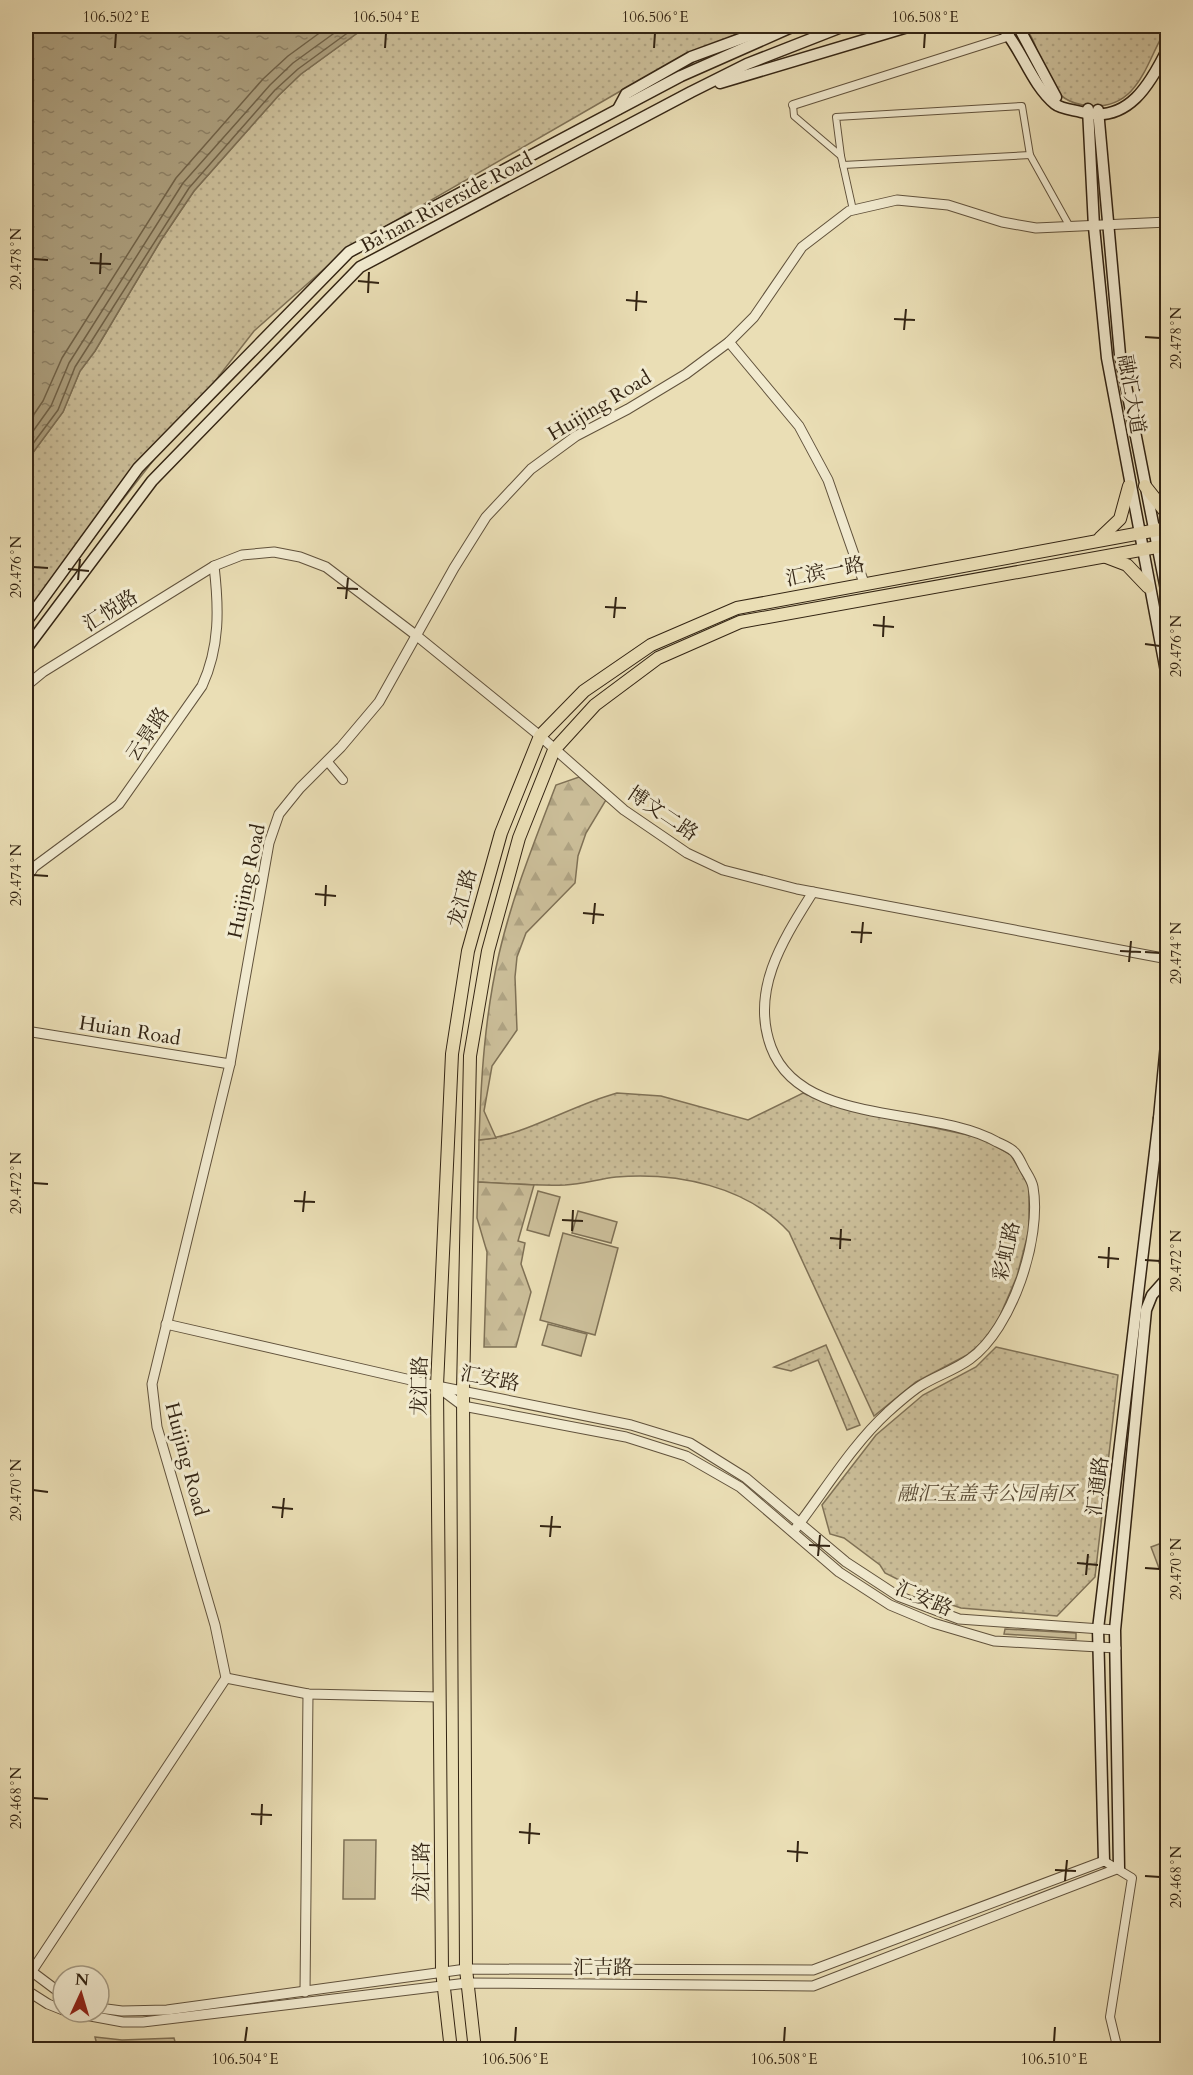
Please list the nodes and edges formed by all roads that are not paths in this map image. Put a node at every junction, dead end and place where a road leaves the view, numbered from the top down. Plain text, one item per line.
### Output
1 (776, 26) edge
2 (794, 26) edge
3 (844, 26) edge
4 (912, 26) edge
5 (1000, 26) edge
6 (1018, 26) edge
7 (1010, 36) junction
8 (1167, 36) edge
9 (1167, 48) edge
10 (700, 88) junction
11 (794, 105) joint
12 (618, 110) junction
13 (1093, 112) junction
14 (1030, 155) junction
15 (841, 156) junction
16 (843, 165) junction
17 (853, 210) junction
18 (1167, 222) edge
19 (1094, 226) junction
20 (1106, 226) junction
21 (1070, 227) junction
22 (729, 342) junction
23 (1130, 486) junction
24 (1145, 486) junction
25 (1167, 515) edge
26 (1161, 529) edge
27 (1137, 533) junction
28 (1097, 540) junction
29 (1162, 545) edge
30 (1140, 549) junction
31 (1098, 556) junction
32 (214, 566) junction
33 (864, 583) junction
34 (1148, 587) junction
35 (1167, 600) edge
36 (26, 622) edge
37 (417, 636) junction
38 (26, 649) edge
39 (1167, 682) edge
40 (26, 686) edge
41 (540, 736) junction
42 (554, 750) junction
43 (327, 761) junction
44 (343, 780) dead end
45 (26, 879) edge
46 (813, 892) junction
47 (1167, 959) edge
48 (1167, 1023) edge
49 (26, 1031) edge
50 (230, 1064) junction
51 (1159, 1118) junction
52 (1167, 1167) edge
53 (1167, 1277) edge
54 (166, 1324) junction
55 (437, 1386) junction
56 (463, 1391) junction
57 (463, 1406) junction
58 (799, 1524) junction
59 (793, 1532) junction
60 (1098, 1629) junction
61 (1115, 1630) junction
62 (1099, 1648) junction
63 (1116, 1648) junction
64 (226, 1678) junction
65 (308, 1694) junction
66 (440, 1697) junction
67 (1104, 1861) junction
68 (1119, 1868) junction
69 (466, 1969) junction
70 (442, 1971) junction
71 (27, 1973) edge
72 (467, 1983) junction
73 (442, 1985) junction
74 (51, 1988) edge
75 (26, 1990) edge
76 (305, 1992) junction
77 (51, 2005) edge
78 (111, 2010) edge
79 (111, 2020) edge
80 (450, 2049) edge
81 (475, 2049) edge
82 (1118, 2049) edge

1 - 12 main road
2 - 12 main road, Ba'nan Riverside Road
3 - 10 main road, Ba'nan Riverside Road
4 - 10 main road
5 - 7 main road
6 - 13 main road
7 - 11 street
7 - 13 main road
8 - 13 main road
9 - 13 main road
10 - 38 main road, Ba'nan Riverside Road
11 - 15 street
12 - 36 main road, Ba'nan Riverside Road
13 - 19 main road, 融汇大道
13 - 20 main road, 融汇大道
14 - 15 street
14 - 16 street
14 - 21 street
15 - 16 street
16 - 17 street
17 - 21 street, Huijing Road
17 - 22 street, Huijing Road
18 - 20 street, Huijing Road
19 - 20 street, Huijing Road
19 - 21 street, Huijing Road
19 - 23 main road, 融汇大道
20 - 24 main road, 融汇大道
22 - 33 street
22 - 37 street, Huijing Road
23 - 27 main road, 融汇大道
23 - 28 main road
24 - 25 main road
24 - 26 main road, 融汇大道
26 - 27 main road, 汇滨一路
26 - 29 main road, 融汇大道
27 - 28 main road, 汇滨一路
27 - 30 main road, 融汇大道
28 - 33 main road, 汇滨一路
29 - 30 main road, 汇滨一路
29 - 35 main road, 融汇大道
30 - 31 main road, 汇滨一路
30 - 34 main road, 融汇大道
31 - 34 main road
31 - 42 main road, 汇滨一路
32 - 37 street, 博文二路
32 - 40 street, 汇悦路
32 - 45 street, 云景路
33 - 41 main road, 汇滨一路
34 - 39 main road, 融汇大道
37 - 41 street, 博文二路
37 - 43 street, Huijing Road
41 - 42 street, 博文二路
41 - 55 main road, 龙汇路
42 - 46 street, 博文二路
42 - 56 main road, 龙汇路
43 - 44 street
43 - 50 street, Huijing Road
46 - 47 street, 博文二路
46 - 58 street, 彩虹路
48 - 51 main road
49 - 50 street, Huian Road
50 - 54 street, Huijing Road
51 - 52 main road
51 - 60 main road, 汇通路
53 - 61 main road, 汇通路
54 - 55 street
54 - 64 street, Huijing Road
55 - 56 street, 汇安路
55 - 57 street, 汇安路
55 - 66 main road, 龙汇路
56 - 57 main road, 龙汇路
56 - 58 street, 汇安路
57 - 59 street, 汇安路
57 - 69 main road, 龙汇路
58 - 59 street, 彩虹路
58 - 60 street, 汇安路
59 - 62 street, 汇安路
60 - 61 street, 汇安路
60 - 62 main road, 汇通路
61 - 63 main road, 汇通路
62 - 63 street, 汇安路
62 - 67 main road, 汇通路
63 - 68 main road, 汇通路
64 - 65 street
64 - 71 street
65 - 66 street
65 - 76 street
66 - 70 main road, 龙汇路
67 - 68 street
67 - 69 street, 汇吉路
68 - 72 street, 汇吉路
68 - 82 street
69 - 70 street, 汇吉路
69 - 72 main road, 龙汇路
70 - 73 main road, 龙汇路
70 - 76 street, 汇吉路
71 - 74 street
72 - 73 street, 汇吉路
72 - 81 main road, 龙汇路
73 - 79 street, 汇吉路
73 - 80 main road, 龙汇路
75 - 77 street
76 - 78 street, 汇吉路

